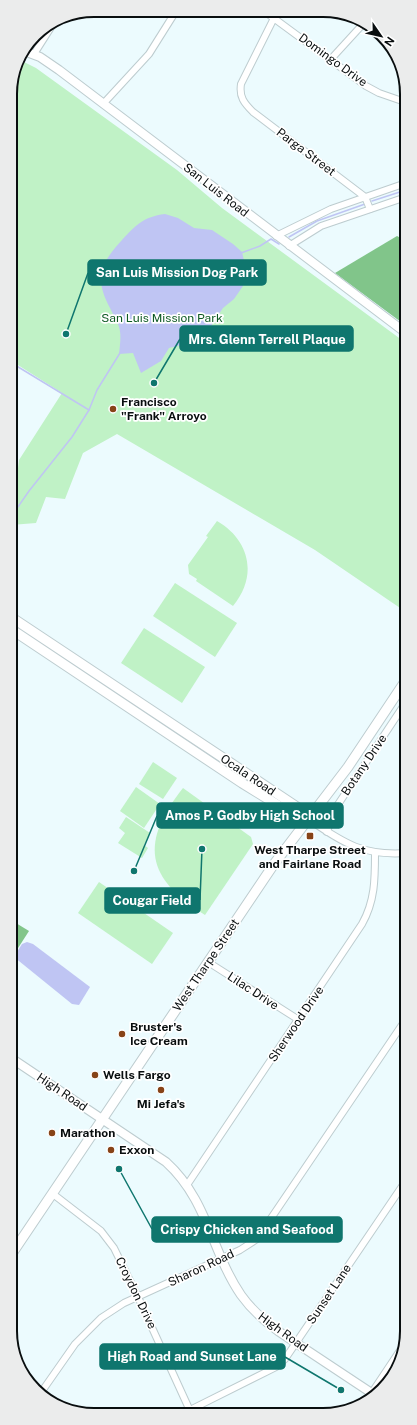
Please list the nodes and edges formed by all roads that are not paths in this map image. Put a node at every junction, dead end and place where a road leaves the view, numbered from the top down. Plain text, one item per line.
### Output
1 (172, 17) edge
2 (274, 18) joint
3 (361, 26) edge
4 (48, 32) edge
5 (29, 52) edge
6 (34, 54) junction
7 (331, 59) junction
8 (400, 100) edge
9 (103, 104) junction
10 (400, 185) edge
11 (365, 197) junction
12 (400, 199) edge
13 (370, 209) junction
14 (276, 236) junction
15 (289, 246) junction
16 (400, 329) edge
17 (17, 621) edge
18 (17, 633) edge
19 (52, 644) junction
20 (64, 651) junction
21 (47, 652) junction
22 (58, 660) junction
23 (400, 689) edge
24 (400, 711) edge
25 (215, 752) junction
26 (209, 761) junction
27 (308, 819) junction
28 (327, 832) junction
29 (375, 853) junction
30 (400, 853) edge
31 (208, 962) junction
32 (299, 1020) junction
33 (400, 1028) edge
34 (17, 1062) edge
35 (104, 1120) junction
36 (187, 1185) junction
37 (400, 1189) edge
38 (53, 1194) junction
39 (17, 1248) edge
40 (222, 1258) junction
41 (138, 1297) junction
42 (296, 1343) junction
43 (395, 1358) edge
44 (377, 1386) edge
45 (43, 1389) edge
46 (368, 1393) edge
47 (189, 1408) edge
48 (196, 1408) edge

1 - 9 street
2 - 7 street, Domingo Drive
2 - 11 street, Parga Street
3 - 7 street
4 - 6 street
5 - 6 street, San Luis Road
6 - 9 street, San Luis Road
7 - 8 street, Domingo Drive
9 - 14 street, San Luis Road
10 - 11 street
11 - 13 street
11 - 14 street
12 - 13 street
13 - 15 street
14 - 15 street, San Luis Road
15 - 16 street, San Luis Road
17 - 19 main road, Ocala Road
18 - 21 main road, Ocala Road
19 - 20 main road, Ocala Road
19 - 21 main road
20 - 22 main road
20 - 25 main road, Ocala Road
21 - 22 main road, Ocala Road
22 - 26 main road, Ocala Road
23 - 27 main road, West Tharpe Street
24 - 28 street, Botany Drive
25 - 26 main road
25 - 27 main road, Ocala Road
26 - 27 main road, Ocala Road
27 - 28 street
27 - 31 main road, West Tharpe Street
28 - 29 street
29 - 30 street
29 - 32 street, Sherwood Drive
31 - 32 street, Lilac Drive
31 - 35 main road, West Tharpe Street
32 - 36 street, Sherwood Drive
33 - 40 street, Sharon Road
34 - 35 street, High Road
35 - 36 street, High Road
35 - 38 main road, West Tharpe Street
36 - 40 street, High Road
37 - 42 street, Sunset Lane
38 - 39 main road, West Tharpe Street
38 - 41 street, Croydon Drive
40 - 41 street, Sharon Road
40 - 42 street, High Road
41 - 45 street, Sharon Road
41 - 47 street, Croydon Drive
42 - 46 street, High Road
42 - 48 street, Sunset Lane
43 - 44 street

